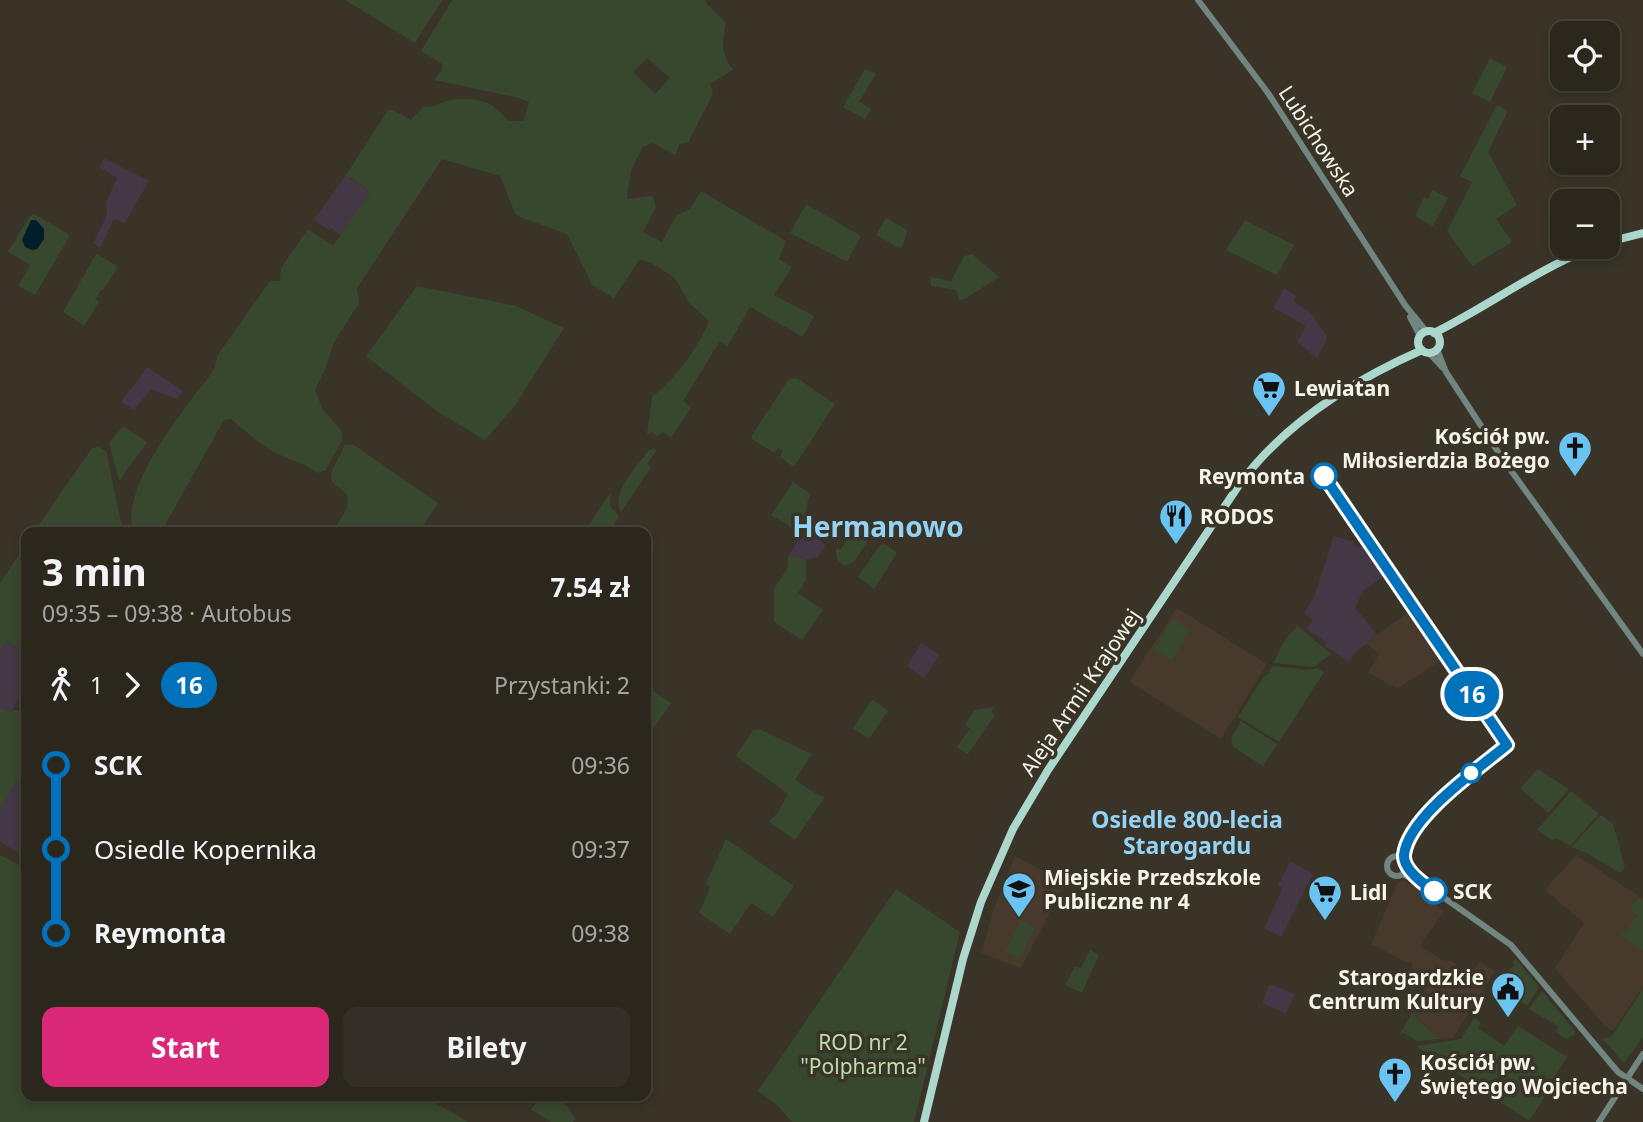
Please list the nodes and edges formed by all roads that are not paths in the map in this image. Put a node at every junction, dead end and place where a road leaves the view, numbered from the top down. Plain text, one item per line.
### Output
1 (1198, 0) edge
2 (1643, 233) edge
3 (1620, 239) edge
4 (1568, 259) edge
5 (1428, 342) junction
6 (1643, 654) edge
7 (1404, 871) dead end
8 (1643, 1054) edge
9 (1627, 1078) junction
10 (1643, 1089) edge
11 (924, 1122) edge
12 (1598, 1122) edge

1 - 5 street, Lubichowska
2 - 3 main road
4 - 5 main road, Aleja Armii Krajowej
5 - 6 street, Lubichowska
5 - 11 main road, Aleja Armii Krajowej
7 - 9 street
8 - 9 street
9 - 10 street
9 - 12 street

